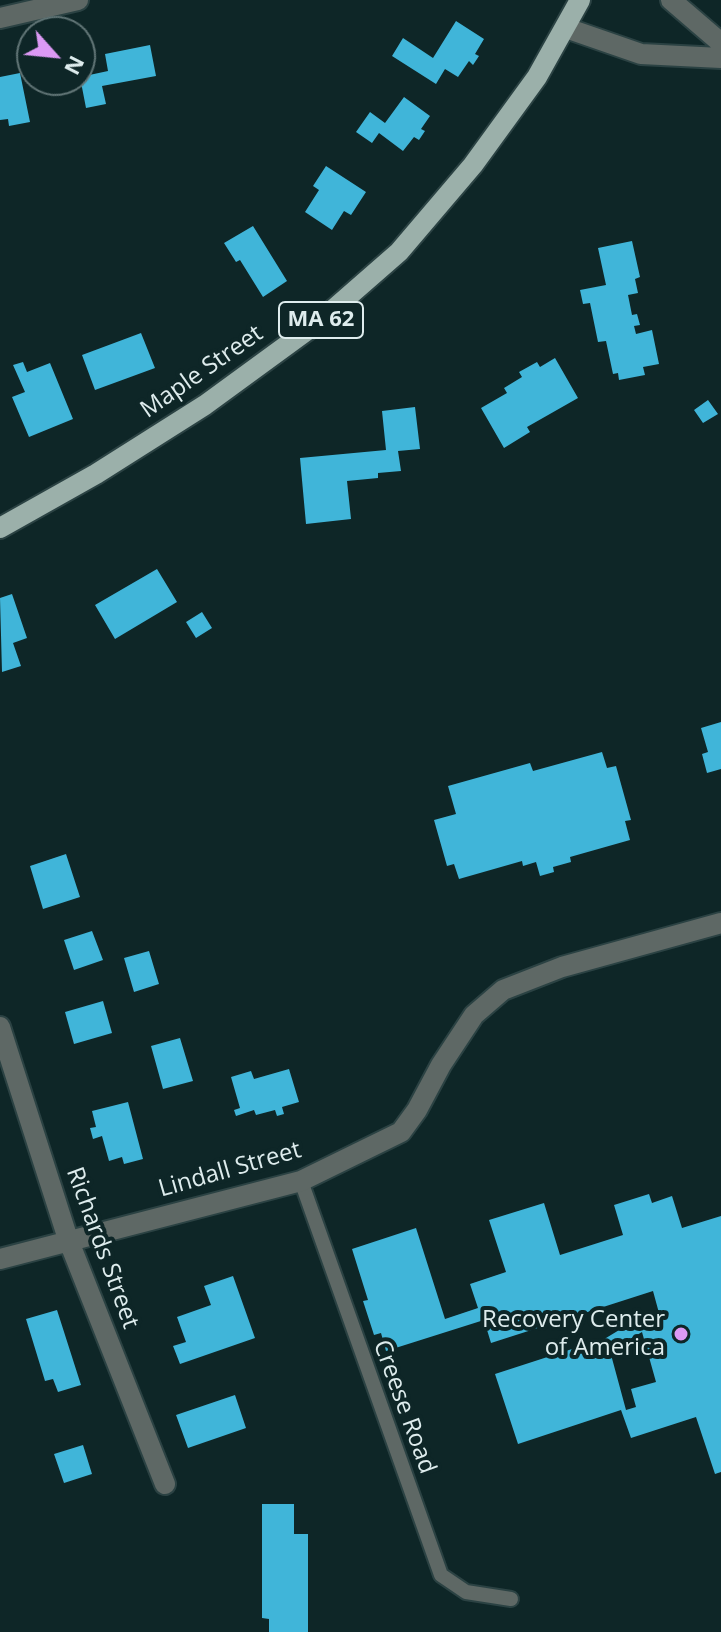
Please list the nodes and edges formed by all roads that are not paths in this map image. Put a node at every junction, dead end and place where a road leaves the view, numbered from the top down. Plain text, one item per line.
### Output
1 (78, 0) edge
2 (580, 0) edge
3 (671, 0) edge
4 (0, 18) edge
5 (566, 28) junction
6 (721, 43) edge
7 (721, 58) edge
8 (0, 528) edge
9 (721, 923) edge
10 (0, 1027) edge
11 (301, 1181) junction
12 (68, 1239) junction
13 (0, 1259) edge
14 (165, 1484) dead end
15 (511, 1599) dead end

1 - 4 street
2 - 5 main road, Maple Street / MA 62
3 - 6 street
5 - 7 street
5 - 8 main road, Maple Street / MA 62
9 - 11 street, Lindall Street
10 - 12 street, Richards Street
11 - 12 street, Lindall Street
11 - 15 lane, Creese Road
12 - 13 street, Lindall Street
12 - 14 street, Richards Street

